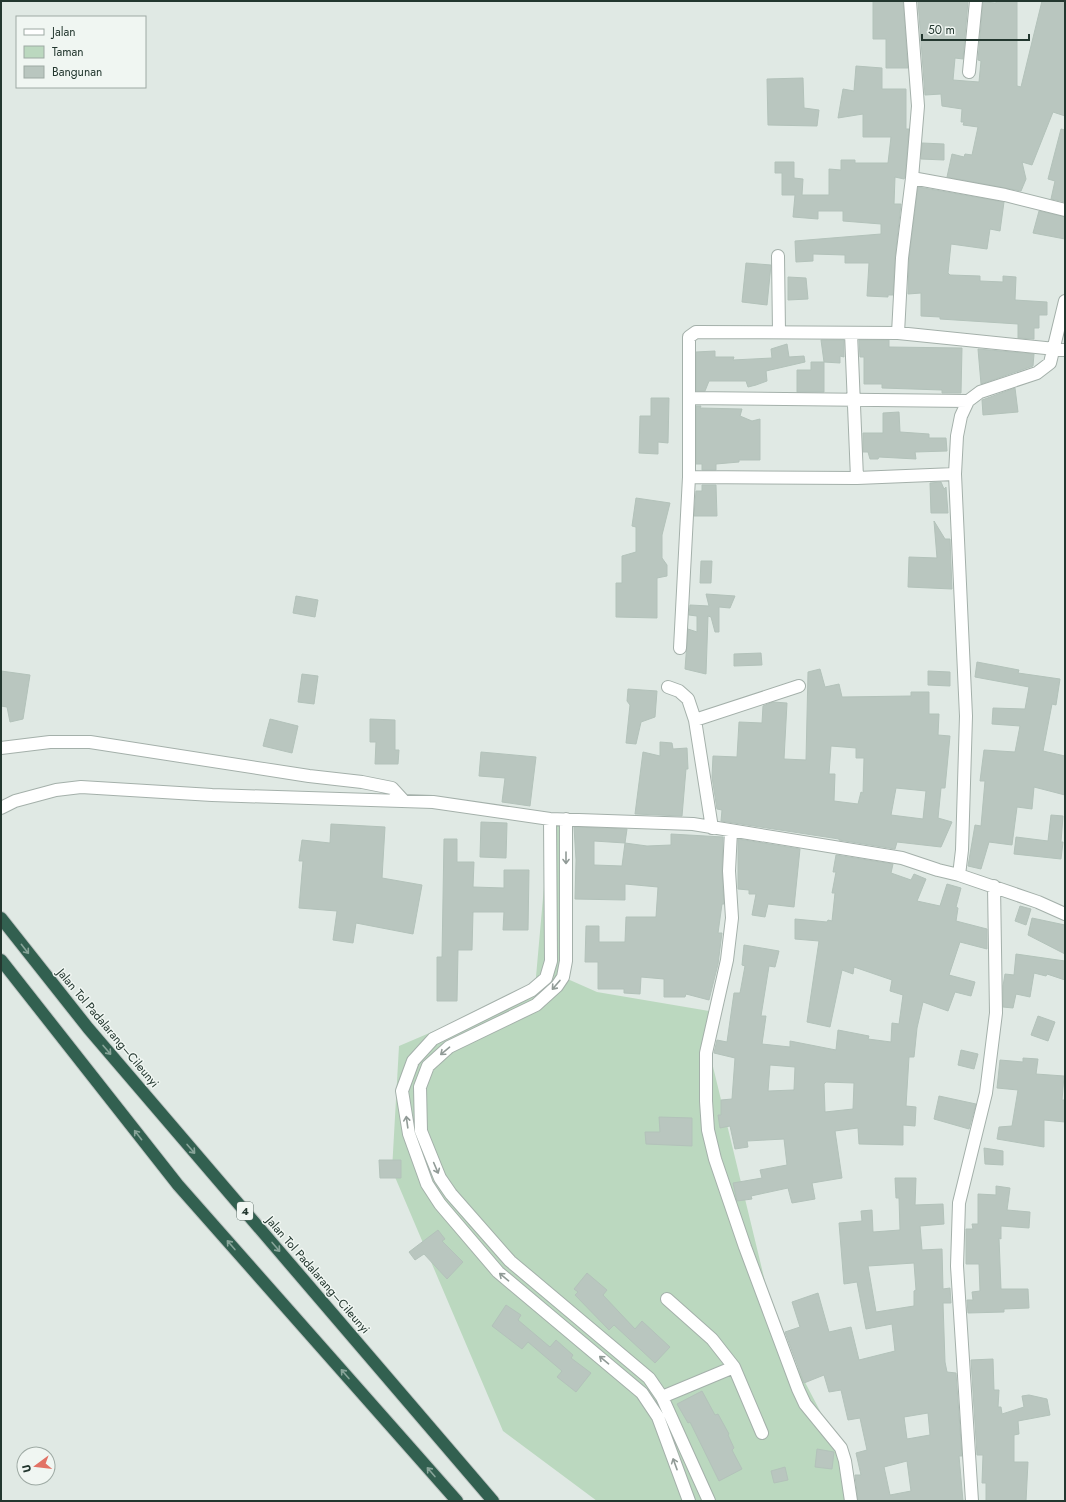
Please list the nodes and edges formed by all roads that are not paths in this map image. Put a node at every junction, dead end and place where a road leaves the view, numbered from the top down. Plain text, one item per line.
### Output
1 (910, 1) edge
2 (976, 1) edge
3 (969, 72) dead end
4 (912, 178) junction
5 (1065, 210) edge
6 (778, 256) dead end
7 (1065, 301) edge
8 (779, 332) junction
9 (851, 333) junction
10 (898, 333) junction
11 (1059, 349) edge
12 (689, 398) junction
13 (853, 401) junction
14 (968, 401) junction
15 (955, 474) junction
16 (689, 477) junction
17 (857, 478) junction
18 (680, 648) dead end
19 (799, 686) dead end
20 (668, 687) dead end
21 (695, 720) junction
22 (1, 748) edge
23 (403, 800) junction
24 (1, 808) edge
25 (550, 819) junction
26 (566, 819) junction
27 (712, 828) junction
28 (731, 831) junction
29 (959, 875) junction
30 (994, 886) junction
31 (1065, 914) edge
32 (1, 918) edge
33 (1, 960) edge
34 (551, 961) junction
35 (566, 961) junction
36 (667, 1299) dead end
37 (734, 1367) junction
38 (662, 1398) junction
39 (762, 1433) dead end
40 (456, 1501) edge
41 (493, 1501) edge
42 (689, 1501) edge
43 (710, 1501) edge
44 (851, 1501) edge
45 (972, 1501) edge

1 - 4 street
2 - 3 street
4 - 5 street
4 - 10 street
6 - 8 street
7 - 11 street
8 - 9 street
8 - 12 street
9 - 10 street
9 - 13 street
10 - 11 street
11 - 14 street
12 - 13 street
12 - 16 street
13 - 14 street
13 - 17 street
14 - 15 street
15 - 17 street
15 - 29 street
16 - 17 street
16 - 18 street
19 - 21 street
20 - 21 street
21 - 27 street
22 - 23 street
23 - 24 street
23 - 25 street
25 - 26 street
25 - 34 street
26 - 27 street
26 -> 35 street
27 - 28 street
28 - 29 street
28 - 44 street
29 - 30 street
30 - 31 street
30 - 45 street
32 -> 41 highway, Jalan Tol Padalarang–Cileunyi / 4
40 -> 33 highway
34 - 35 street
42 -> 34 street
35 -> 38 street
36 - 37 street
37 - 38 street
37 - 39 street
38 - 43 street

